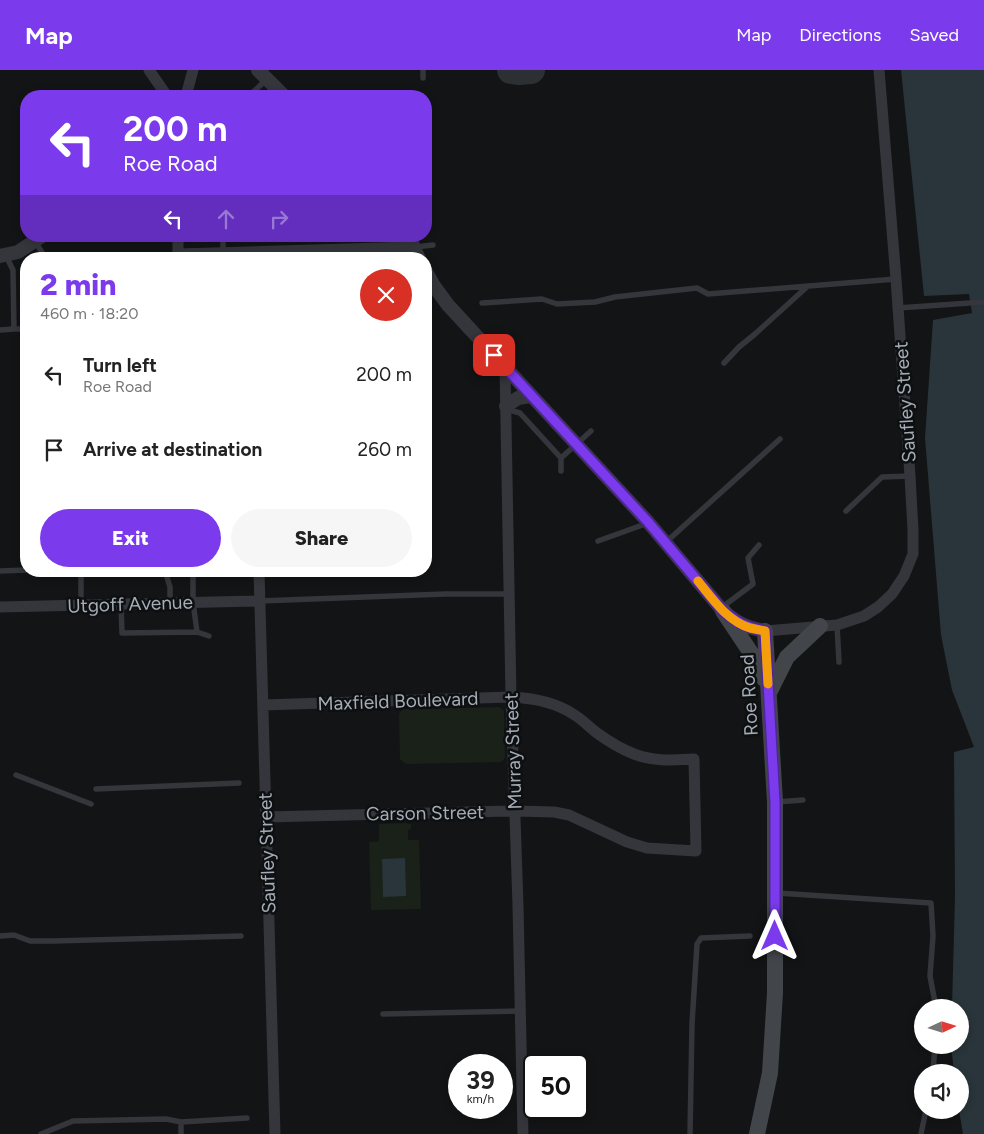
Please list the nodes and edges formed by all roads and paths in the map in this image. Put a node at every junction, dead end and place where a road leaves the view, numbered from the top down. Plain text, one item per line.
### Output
1 (149, 70) edge
2 (193, 70) edge
3 (423, 70) edge
4 (879, 70) edge
5 (263, 74) edge
6 (423, 78) dead end
7 (163, 90) edge
8 (188, 90) edge
9 (252, 90) edge
10 (278, 90) edge
11 (33, 242) edge
12 (433, 244) dead end
13 (414, 247) edge
14 (255, 252) edge
15 (3, 256) edge
16 (896, 279) junction
17 (432, 282) edge
18 (808, 286) junction
19 (984, 302) edge
20 (482, 304) dead end
21 (898, 308) junction
22 (14, 329) junction
23 (20, 329) edge
24 (0, 330) edge
25 (724, 363) dead end
26 (505, 367) junction
27 (531, 396) junction
28 (506, 408) junction
29 (591, 431) dead end
30 (780, 439) dead end
31 (577, 444) junction
32 (561, 458) junction
33 (561, 471) dead end
34 (910, 476) junction
35 (846, 511) dead end
36 (648, 522) junction
37 (598, 541) dead end
38 (665, 542) junction
39 (759, 544) dead end
40 (20, 570) edge
41 (0, 571) edge
42 (81, 577) edge
43 (168, 577) edge
44 (193, 577) edge
45 (259, 577) edge
46 (509, 594) junction
47 (259, 601) junction
48 (193, 602) junction
49 (170, 603) junction
50 (120, 604) junction
51 (81, 606) junction
52 (0, 608) edge
53 (722, 610) junction
54 (837, 625) junction
55 (820, 626) junction
56 (765, 631) junction
57 (197, 632) junction
58 (209, 636) dead end
59 (839, 662) dead end
60 (769, 693) junction
61 (511, 697) junction
62 (263, 705) junction
63 (16, 775) dead end
64 (239, 783) dead end
65 (96, 789) dead end
66 (803, 800) dead end
67 (775, 802) junction
68 (91, 804) dead end
69 (515, 811) junction
70 (266, 817) junction
71 (696, 851) joint
72 (775, 893) junction
73 (0, 936) edge
74 (241, 936) dead end
75 (750, 936) dead end
76 (934, 999) edge
77 (520, 1011) junction
78 (383, 1014) dead end
79 (522, 1112) joint
80 (247, 1118) dead end
81 (924, 1119) edge
82 (180, 1122) junction
83 (41, 1134) edge
84 (181, 1134) edge
85 (275, 1134) edge
86 (523, 1134) edge
87 (690, 1134) edge
88 (757, 1134) edge
89 (921, 1134) edge

1 - 7 street
2 - 8 street
3 - 6 lane
4 - 16 street, Saufley Street
5 - 9 lane
5 - 10 street
11 - 15 street
12 - 13 lane
13 - 14 street
15 - 22 lane
16 - 18 lane
16 - 21 street, Saufley Street
17 - 26 street, Roe Road
18 - 20 lane
18 - 25 lane
19 - 21 lane
21 - 34 street, Saufley Street
22 - 23 lane
22 - 24 lane
26 - 27 street, Roe Road
26 - 28 street, Murray Street
27 - 28 street
27 - 31 street, Roe Road
28 - 32 lane
28 - 46 street, Murray Street
29 - 31 lane
30 - 38 lane
31 - 32 lane
31 - 36 street, Roe Road
32 - 33 lane
34 - 35 lane
34 - 54 street, Saufley Street
36 - 37 lane
36 - 38 street, Roe Road
38 - 53 street, Roe Road
39 - 53 lane
40 - 41 lane
42 - 51 lane
43 - 49 lane
44 - 48 lane
45 - 47 street, Saufley Street
46 - 47 lane
46 - 61 street, Murray Street
47 - 48 street, Utgoff Avenue
47 - 62 street, Saufley Street
48 - 49 street, Utgoff Avenue
48 - 57 lane
49 - 50 street, Utgoff Avenue
50 - 51 street, Utgoff Avenue
50 - 57 lane
51 - 52 street, Utgoff Avenue
53 - 56 street, Roe Road
53 - 60 main road
54 - 55 street, Saufley Street
54 - 59 lane
55 - 56 street, Saufley Street
55 - 60 main road
56 - 60 main road, Roe Road
57 - 58 lane
60 - 67 main road, Roe Road
61 - 62 street, Maxfield Boulevard
61 - 69 street, Murray Street
61 - 71 street, Maxfield Boulevard
62 - 70 street, Saufley Street
63 - 68 lane
64 - 65 lane
66 - 67 lane
67 - 72 main road, Roe Road
69 - 70 street, Carson Street
69 - 71 street, Carson Street
69 - 77 street, Murray Street
70 - 85 street, Saufley Street
72 - 76 lane
72 - 88 main road, Roe Road
73 - 74 lane
75 - 87 lane
77 - 78 lane
77 - 79 street, Murray Street
79 - 86 street, Murray Street
80 - 82 lane
81 - 89 lane
82 - 83 lane
82 - 84 lane

